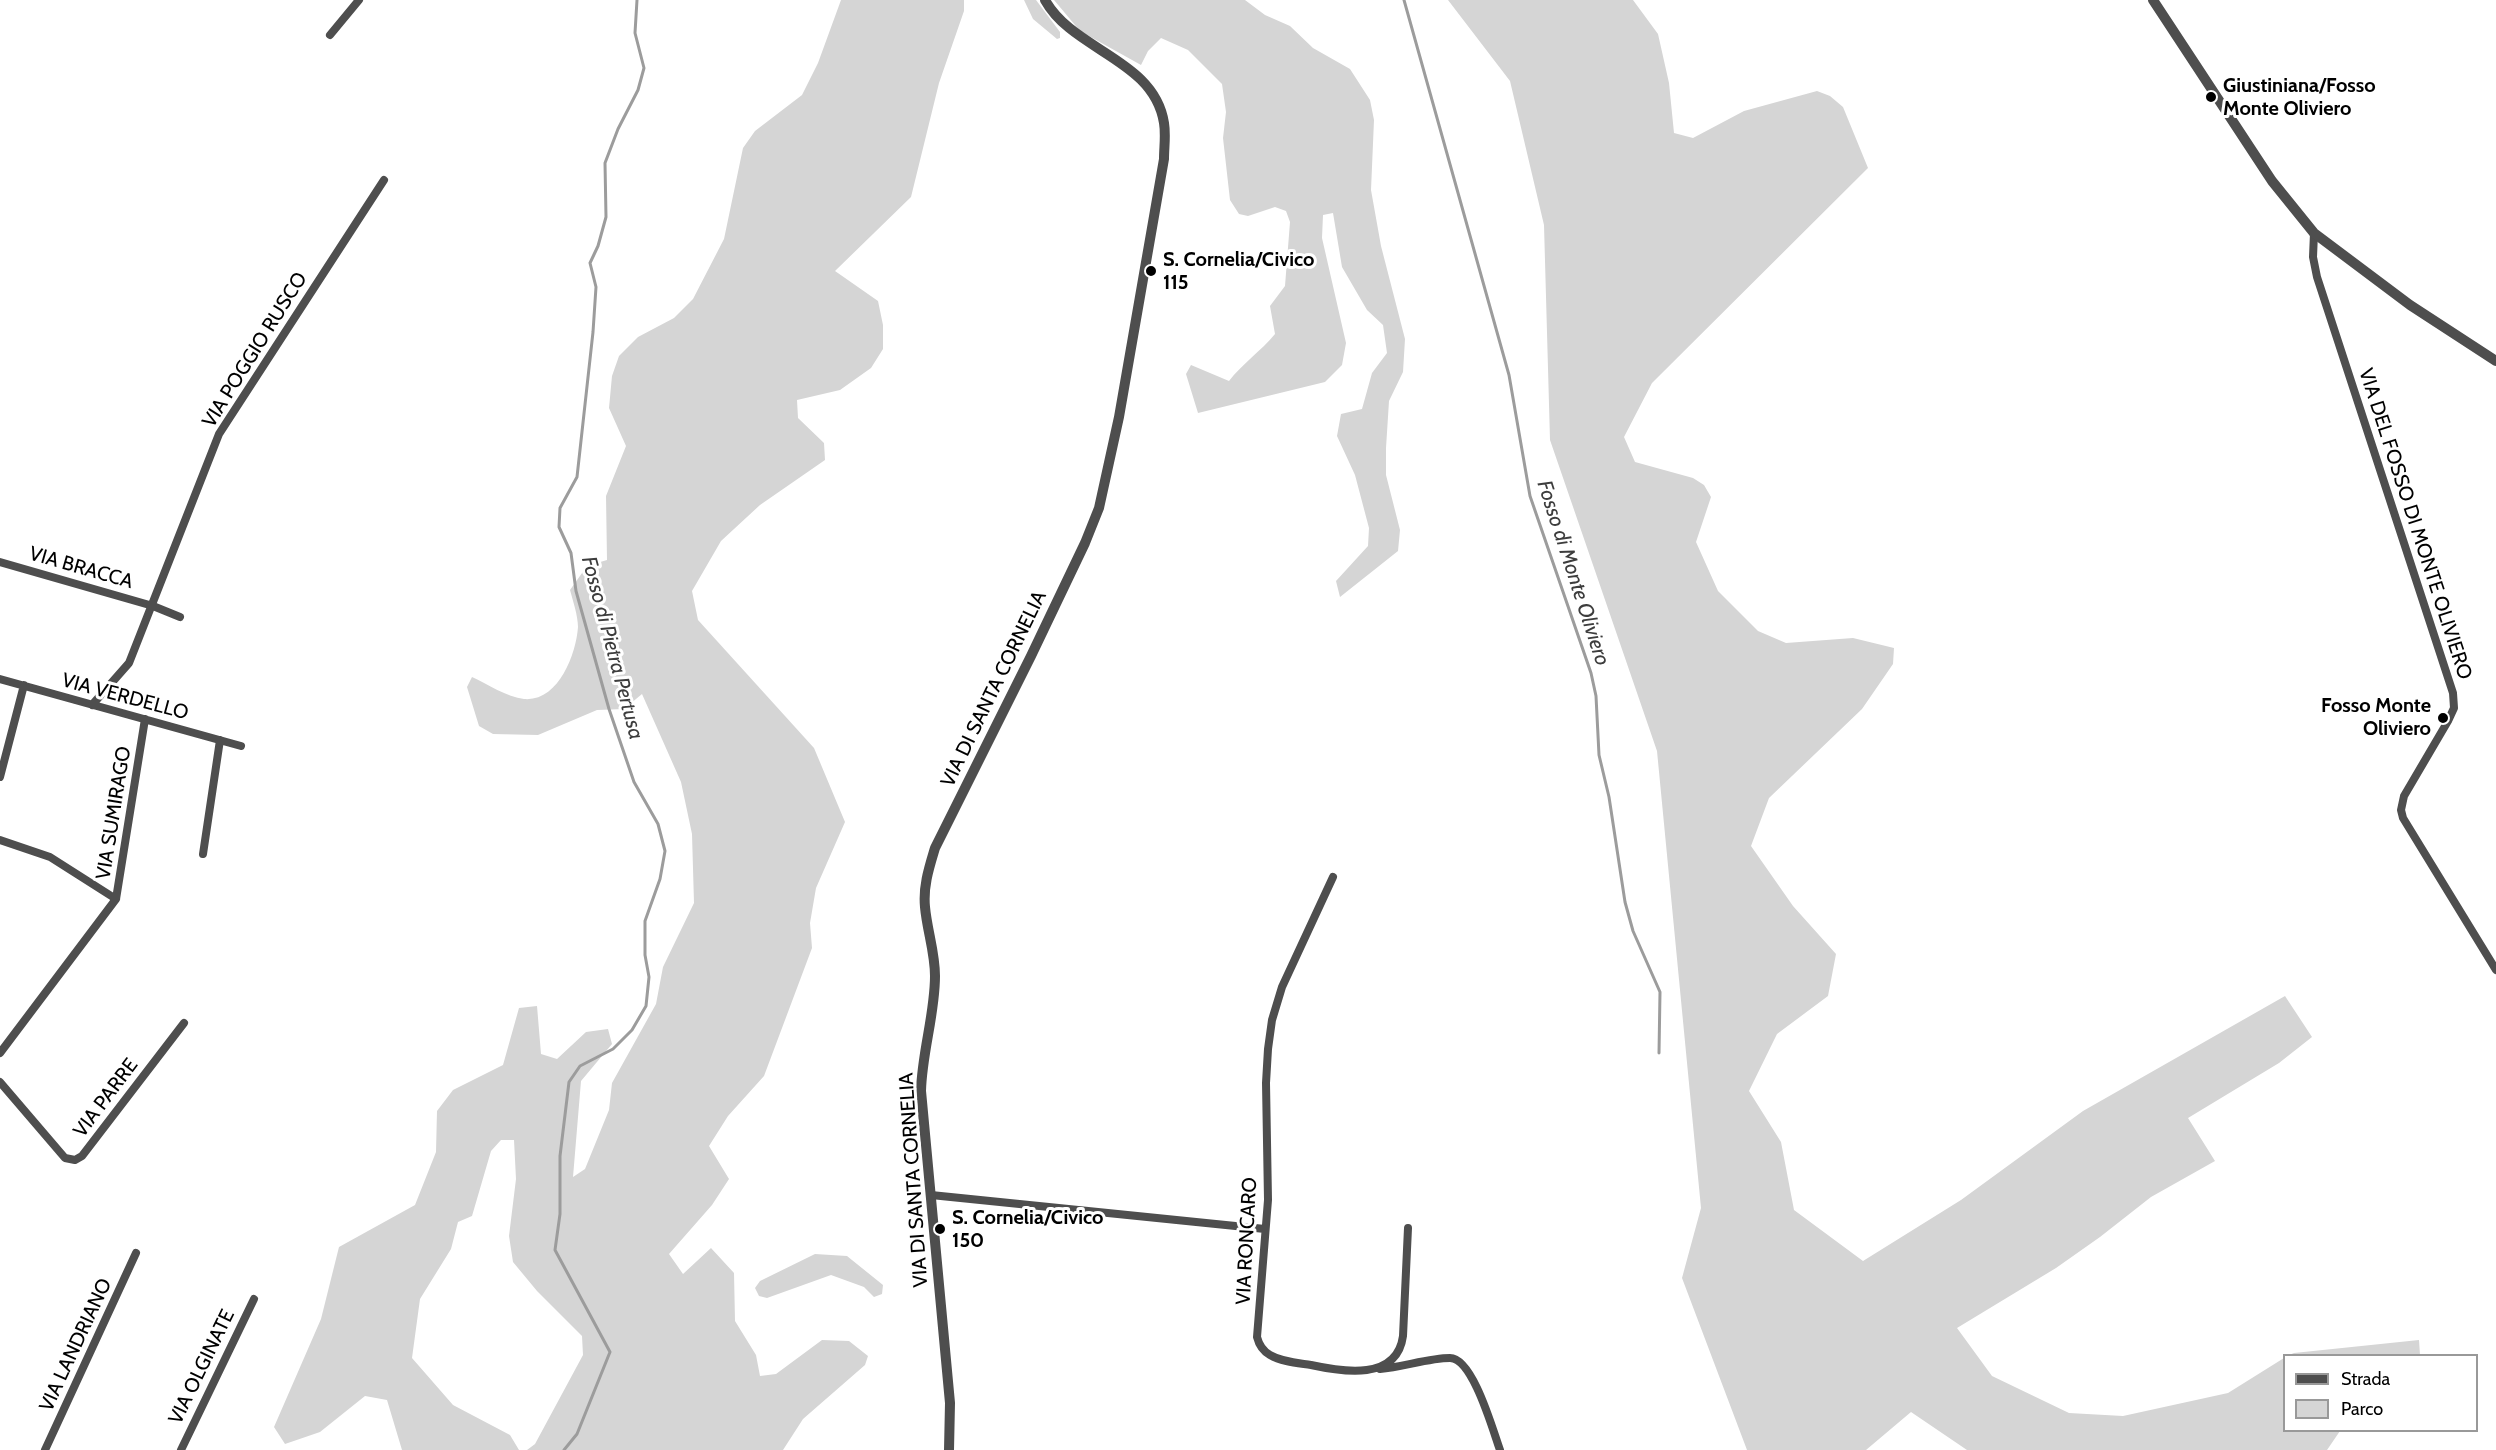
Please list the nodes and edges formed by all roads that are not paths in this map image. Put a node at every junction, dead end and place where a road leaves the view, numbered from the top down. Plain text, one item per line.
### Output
1 (358, 0) edge
2 (1045, 0) edge
3 (2153, 0) edge
4 (330, 35) dead end
5 (384, 180) dead end
6 (2314, 233) junction
7 (2496, 361) edge
8 (0, 562) edge
9 (153, 606) junction
10 (180, 617) dead end
11 (0, 678) edge
12 (24, 686) junction
13 (92, 705) junction
14 (145, 719) junction
15 (220, 740) junction
16 (241, 746) dead end
17 (0, 777) edge
18 (0, 840) edge
19 (203, 854) dead end
20 (1333, 877) dead end
21 (116, 899) junction
22 (2496, 970) edge
23 (184, 1023) dead end
24 (0, 1053) edge
25 (0, 1082) edge
26 (932, 1195) junction
27 (1408, 1228) dead end
28 (1265, 1229) junction
29 (136, 1253) dead end
30 (254, 1299) dead end
31 (1370, 1370) junction
32 (45, 1450) edge
33 (181, 1450) edge
34 (949, 1450) edge
35 (1500, 1450) edge

1 - 4 street
2 - 26 street, VIA DI SANTA CORNELIA
3 - 6 street
5 - 9 street, VIA POGGIO RUSCO
6 - 7 street
6 - 22 street, VIA DEL FOSSO DI MONTE OLIVIERO
8 - 9 street, VIA BRACCA
9 - 10 street, VIA BRACCA
9 - 13 street, VIA POGGIO RUSCO
11 - 12 street, VIA VERDELLO
12 - 13 street, VIA VERDELLO
12 - 17 street
13 - 14 street, VIA VERDELLO
14 - 15 street, VIA VERDELLO
14 - 21 street, VIA SUMIRAGO
15 - 16 street, VIA VERDELLO
15 - 19 street
18 - 21 street
20 - 28 street, VIA RONCARO
21 - 24 street, VIA SUMIRAGO
23 - 25 street, VIA PARRE
26 - 28 street
26 - 34 street, VIA DI SANTA CORNELIA
27 - 31 street
28 - 31 street, VIA RONCARO
29 - 32 street, VIA LANDRIANO
30 - 33 street, VIA OLGINATE
31 - 35 street, VIA RONCARO

